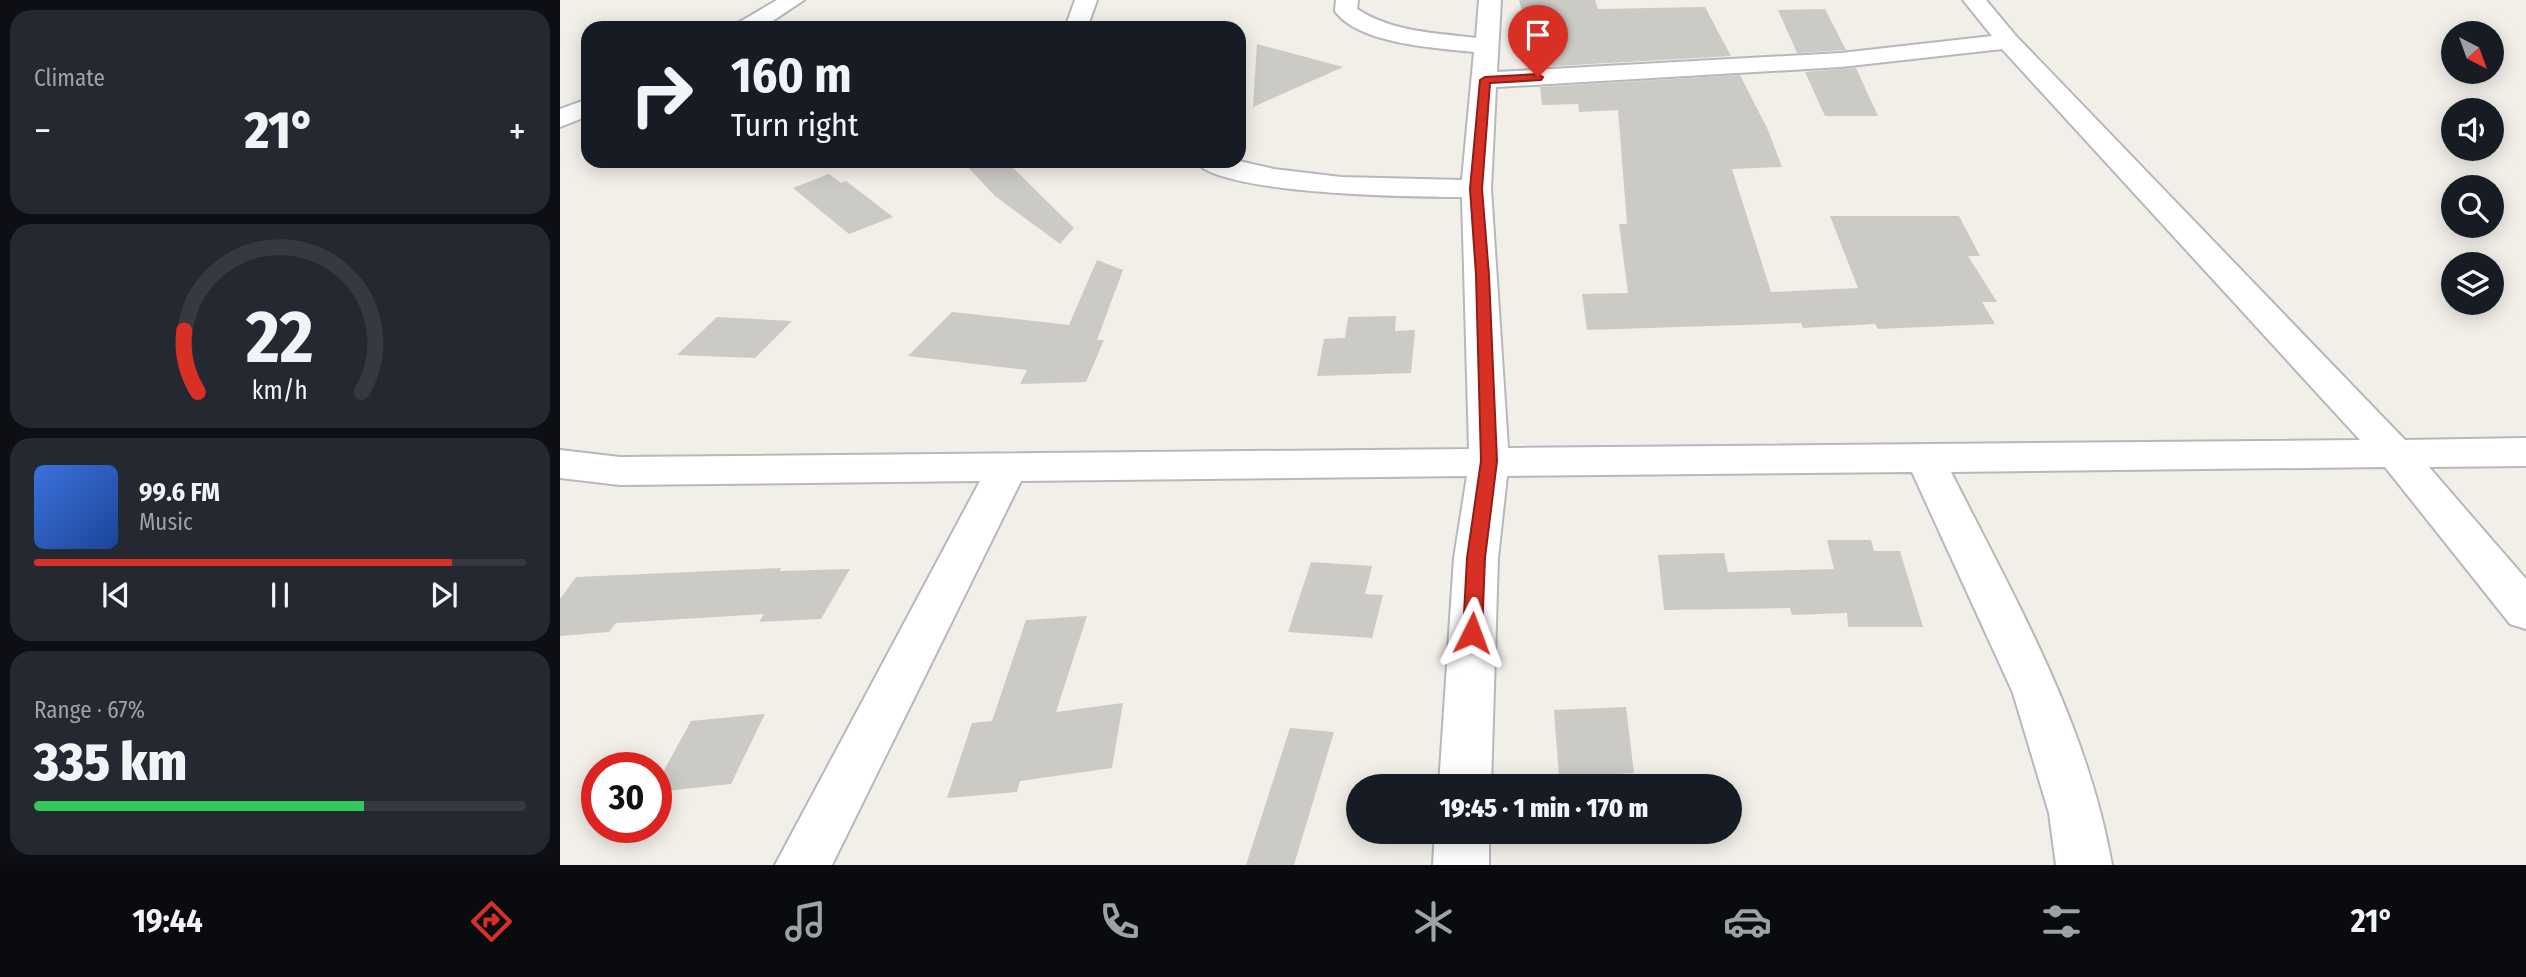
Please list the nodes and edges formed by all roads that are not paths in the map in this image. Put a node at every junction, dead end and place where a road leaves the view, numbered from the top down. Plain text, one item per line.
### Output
1 (762, 0) edge
2 (1086, 0) edge
3 (1347, 0) edge
4 (1490, 0) edge
5 (1974, 0) edge
6 (791, 1) edge
7 (758, 21) edge
8 (1078, 21) edge
9 (2008, 41) junction
10 (1486, 46) junction
11 (1485, 80) junction
12 (581, 110) edge
13 (560, 119) edge
14 (1230, 168) edge
15 (1476, 189) junction
16 (2526, 452) edge
17 (2397, 455) junction
18 (1925, 458) junction
19 (1489, 461) junction
20 (560, 464) edge
21 (1007, 467) junction
22 (2526, 611) edge
23 (1466, 774) edge
24 (1462, 844) edge
25 (803, 865) edge
26 (1461, 865) edge
27 (2084, 865) edge

1 - 6 street
2 - 8 street
3 - 10 street
4 - 10 street
5 - 9 street
6 - 7 street
9 - 11 street
9 - 17 street
10 - 11 street
11 - 15 street
12 - 13 street
14 - 15 street
15 - 19 street
16 - 17 street
17 - 18 street
17 - 22 street
18 - 19 street
18 - 27 street
19 - 21 street
19 - 23 street
20 - 21 street
21 - 25 street
24 - 26 street

